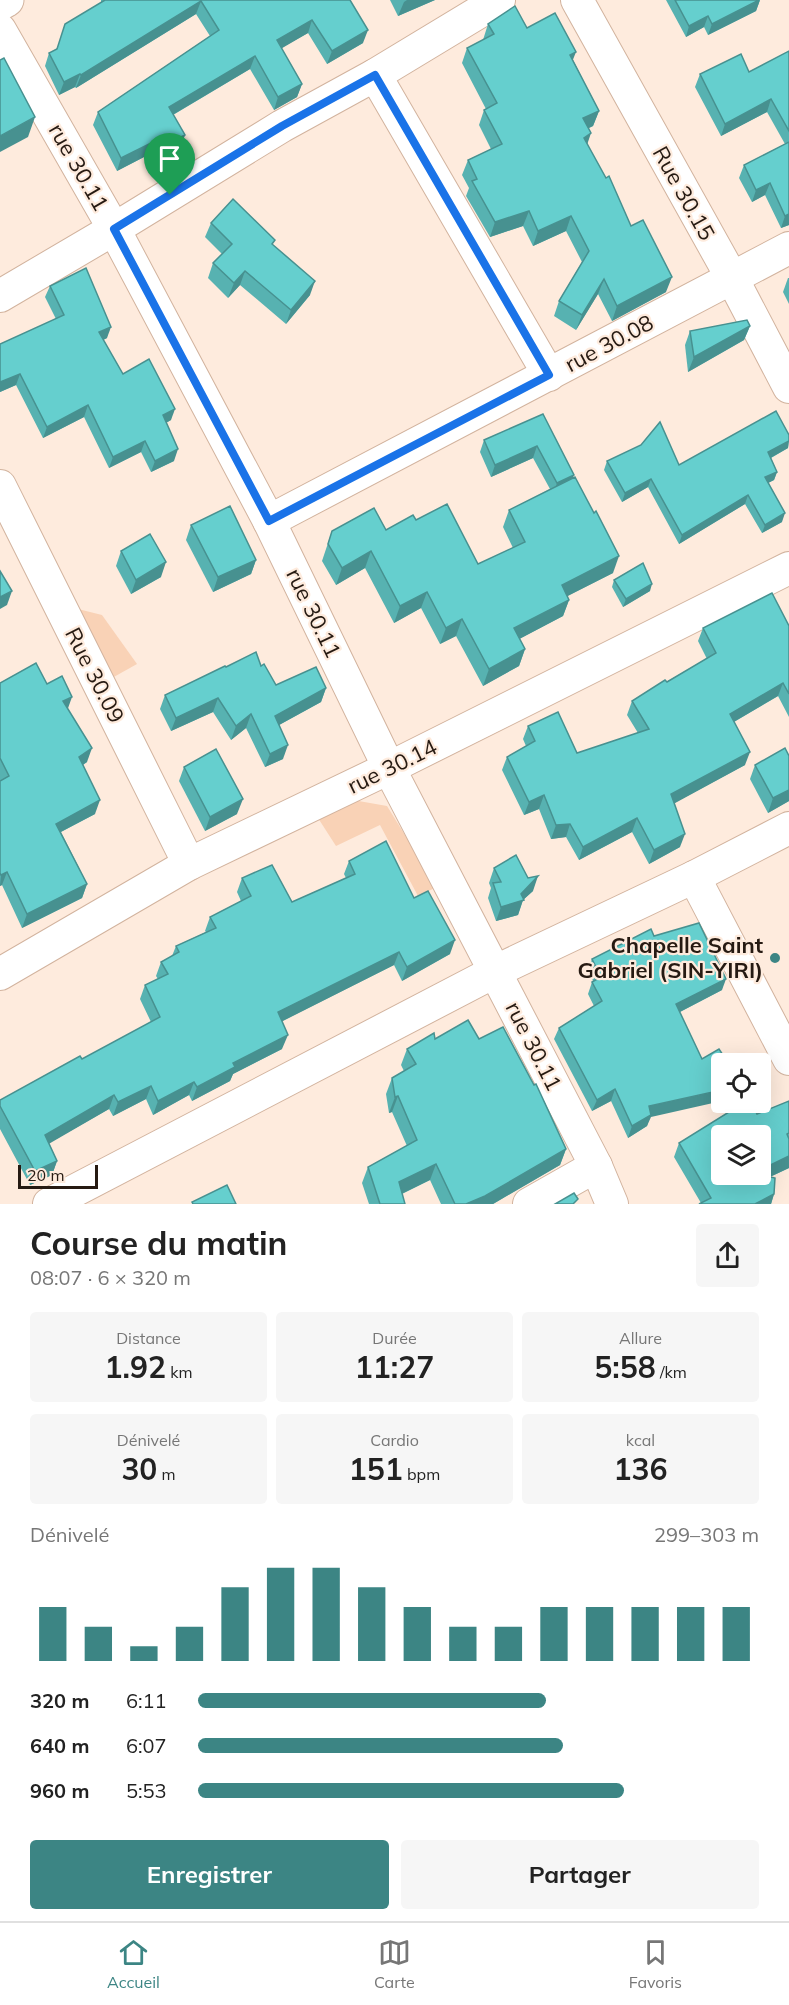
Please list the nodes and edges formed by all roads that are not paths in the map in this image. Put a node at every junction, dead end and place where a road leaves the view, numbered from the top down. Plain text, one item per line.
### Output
1 (7, 0) edge
2 (499, 0) edge
3 (577, 0) edge
4 (0, 4) edge
5 (0, 30) edge
6 (375, 75) junction
7 (114, 229) junction
8 (789, 248) edge
9 (732, 278) junction
10 (0, 296) edge
11 (549, 375) junction
12 (789, 387) edge
13 (0, 486) edge
14 (269, 521) junction
15 (789, 568) edge
16 (389, 768) junction
17 (789, 828) edge
18 (189, 864) junction
19 (694, 877) junction
20 (3, 966) edge
21 (496, 971) junction
22 (789, 1059) edge
23 (596, 1166) junction
24 (49, 1204) edge
25 (529, 1204) edge
26 (612, 1204) edge

1 - 4 street
2 - 6 street
3 - 9 street, Rue 30.15
5 - 7 street, rue 30.11
6 - 7 street
6 - 11 street
7 - 10 street
7 - 14 street, rue 30.11
8 - 9 street, rue 30.08
9 - 11 street, rue 30.08
9 - 12 street, Rue 30.15
11 - 14 street, rue 30.08
13 - 18 street, Rue 30.09
14 - 16 street, rue 30.11
15 - 16 street, rue 30.14
16 - 18 street, rue 30.14
16 - 21 street, rue 30.11
17 - 19 street
18 - 20 street, rue 30.14
19 - 21 street
19 - 22 street
21 - 23 street, rue 30.11
21 - 24 street
23 - 25 street
23 - 26 street, rue 30.11

